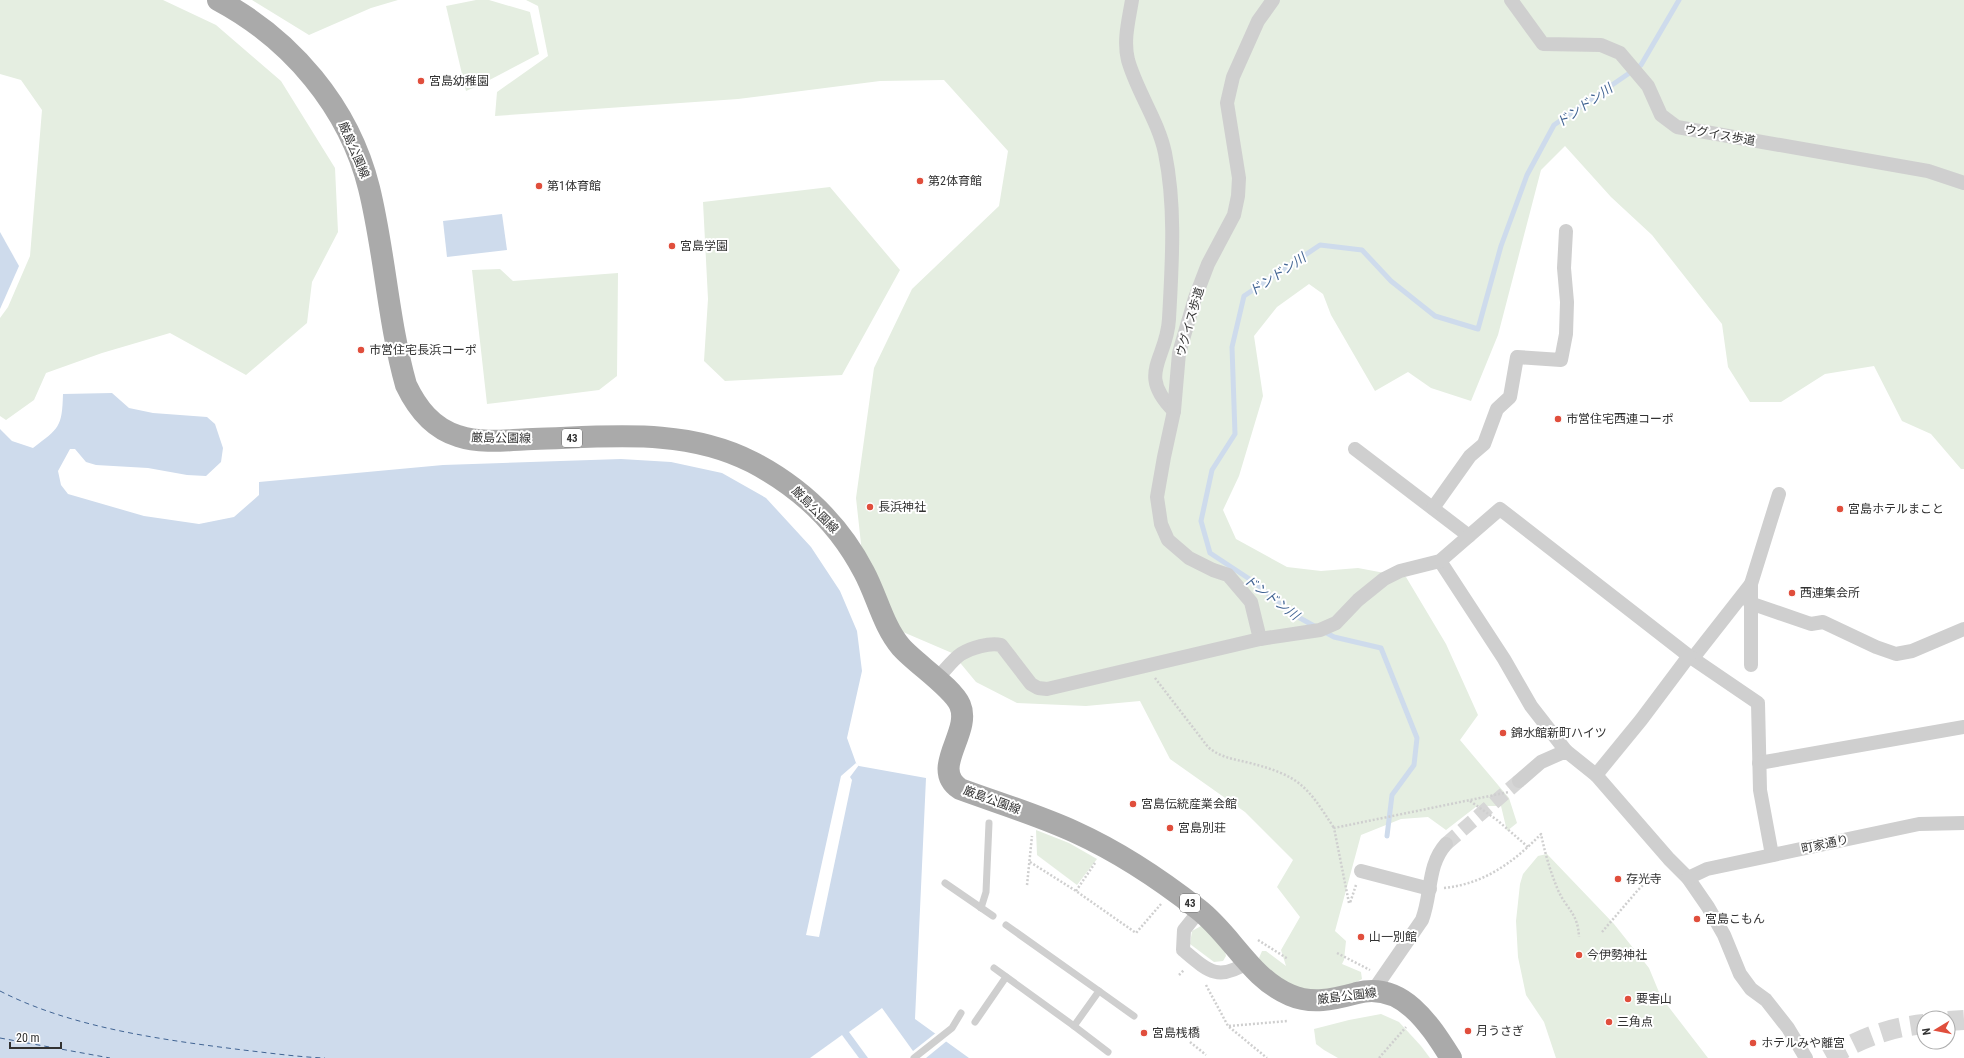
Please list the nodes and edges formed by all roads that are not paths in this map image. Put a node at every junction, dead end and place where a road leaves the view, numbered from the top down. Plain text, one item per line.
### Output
1 (218, 0) edge
2 (1132, 0) edge
3 (1273, 0) edge
4 (1511, 0) edge
5 (1964, 183) edge
6 (1566, 231) dead end
7 (1174, 410) junction
8 (1355, 449) dead end
9 (1779, 494) dead end
10 (1433, 508) junction
11 (1469, 536) junction
12 (1440, 561) junction
13 (1751, 584) junction
14 (1750, 603) junction
15 (1964, 628) edge
16 (1260, 639) junction
17 (1691, 657) junction
18 (1751, 665) dead end
19 (936, 679) junction
20 (1964, 727) edge
21 (1566, 751) junction
22 (1759, 763) junction
23 (1596, 775) junction
24 (1519, 781) tunnel mouth
25 (989, 823) dead end
26 (1964, 823) edge
27 (1446, 844) tunnel mouth
28 (1772, 855) junction
29 (1361, 871) dead end
30 (1688, 878) junction
31 (945, 884) dead end
32 (1430, 889) junction
33 (982, 908) junction
34 (1200, 910) junction
35 (993, 916) dead end
36 (1006, 925) dead end
37 (1248, 962) junction
38 (994, 968) dead end
39 (1006, 977) junction
40 (1378, 984) junction
41 (1099, 991) junction
42 (962, 1013) dead end
43 (1134, 1016) dead end
44 (975, 1022) dead end
45 (1074, 1026) junction
46 (1108, 1052) dead end
47 (915, 1057) edge
48 (1452, 1058) edge
49 (1806, 1058) edge

1 - 19 main road, 厳島公園線 / 43
2 - 7 street
3 - 7 street, ウグイス歩道
4 - 5 street, ウグイス歩道
6 - 10 street
7 - 16 street, ウグイス歩道
8 - 10 street
9 - 13 street
10 - 11 street
11 - 12 street
11 - 17 street
12 - 16 street
12 - 21 street
13 - 14 street
13 - 17 street
14 - 15 street
14 - 18 street
16 - 19 street
17 - 22 street
17 - 23 street
19 - 34 main road, 厳島公園線 / 43
20 - 22 street
21 - 23 street
21 - 24 street
22 - 28 street
23 - 30 street
25 - 33 lane
26 - 28 street, 町家通り
27 - 32 street
28 - 30 street, 町家通り
29 - 32 street
30 - 49 street
31 - 33 lane
32 - 40 street
33 - 35 lane
34 - 37 main road, 厳島公園線 / 43
34 - 37 street
36 - 41 lane
37 - 40 main road, 厳島公園線 / 43
38 - 39 lane
39 - 44 lane
39 - 45 lane
40 - 48 main road, 厳島公園線 / 43
41 - 43 lane
41 - 45 lane
42 - 47 lane
45 - 46 lane

